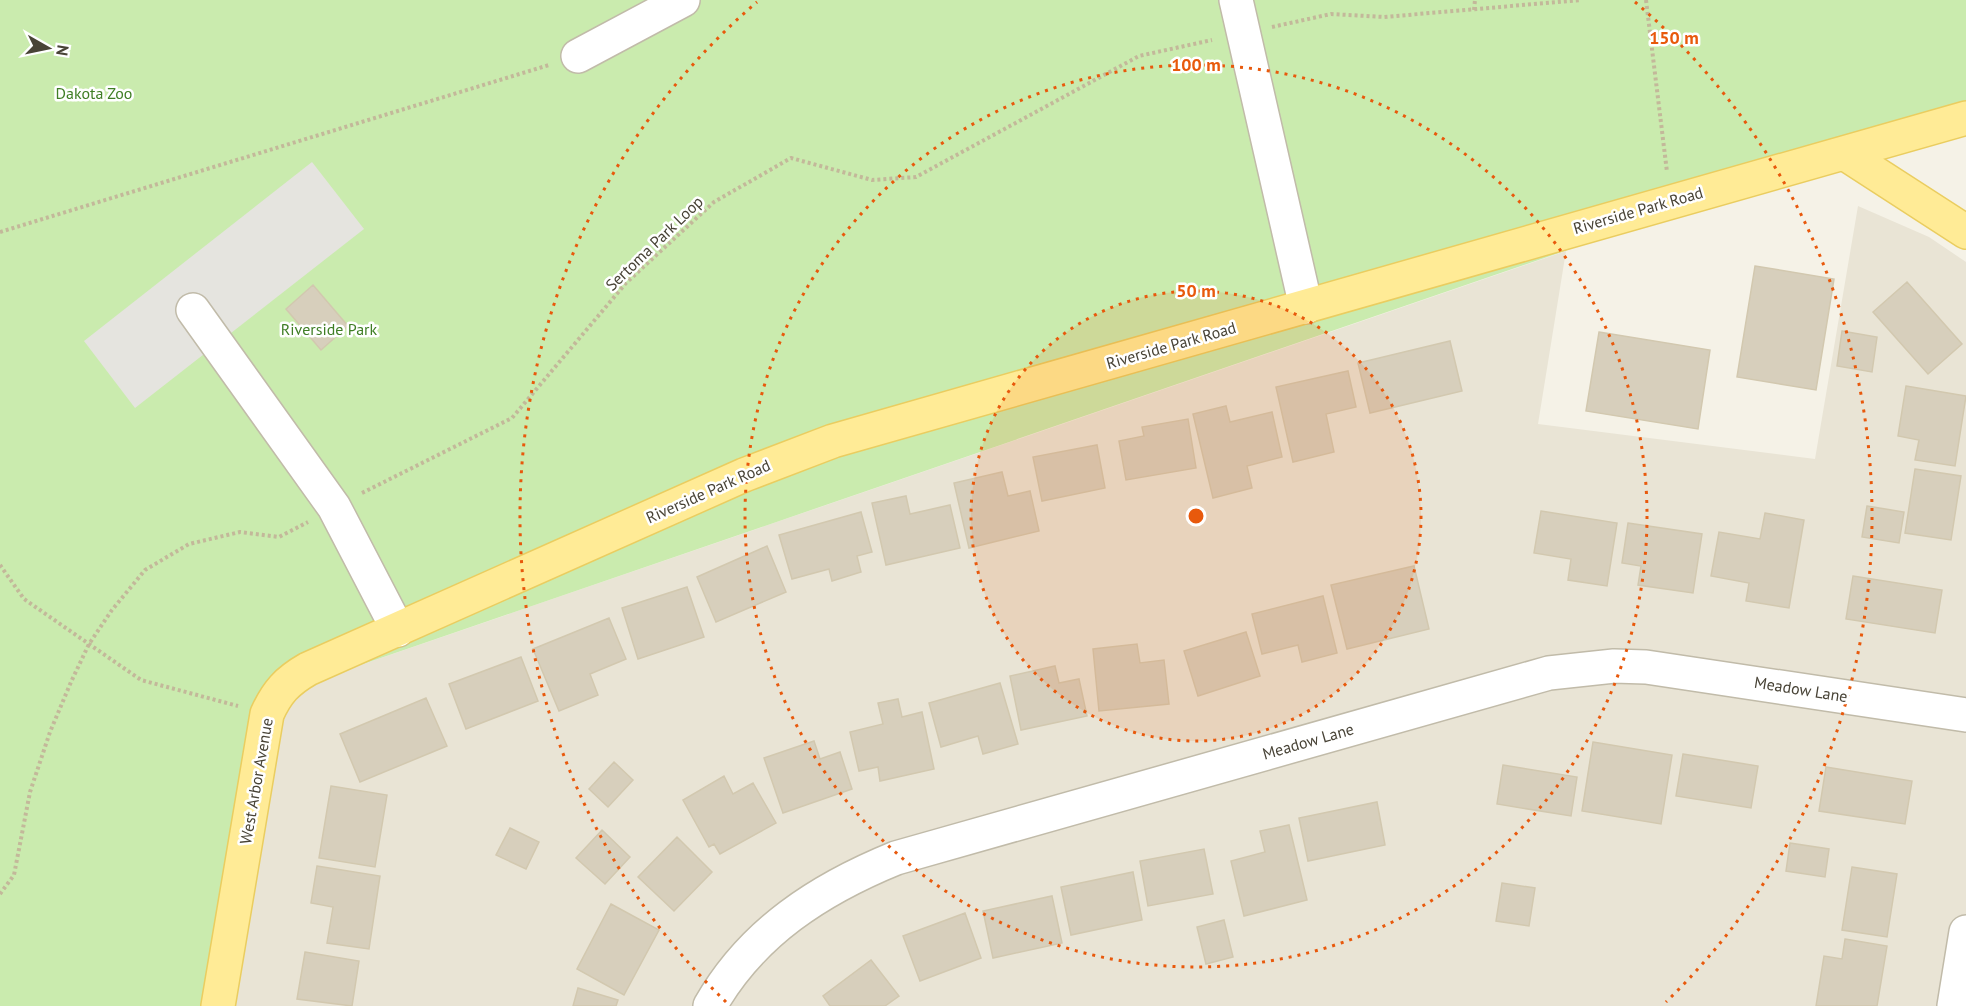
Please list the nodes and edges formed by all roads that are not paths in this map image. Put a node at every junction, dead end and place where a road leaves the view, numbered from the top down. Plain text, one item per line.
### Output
1 (683, 0) edge
2 (1236, 0) edge
3 (578, 56) road end
4 (1966, 118) edge
5 (1844, 153) junction
6 (1966, 232) edge
7 (1306, 307) junction
8 (193, 310) dead end
9 (398, 630) junction
10 (1966, 715) edge
11 (1966, 932) edge
12 (218, 1006) edge
13 (710, 1006) edge
14 (1954, 1006) edge

1 - 3 street
2 - 7 street
4 - 5 main road, Riverside Park Road
5 - 6 main road
5 - 7 main road, Riverside Park Road
7 - 9 main road, Riverside Park Road
8 - 9 street
9 - 12 main road, West Arbor Avenue
10 - 13 street, Meadow Lane
11 - 14 street

